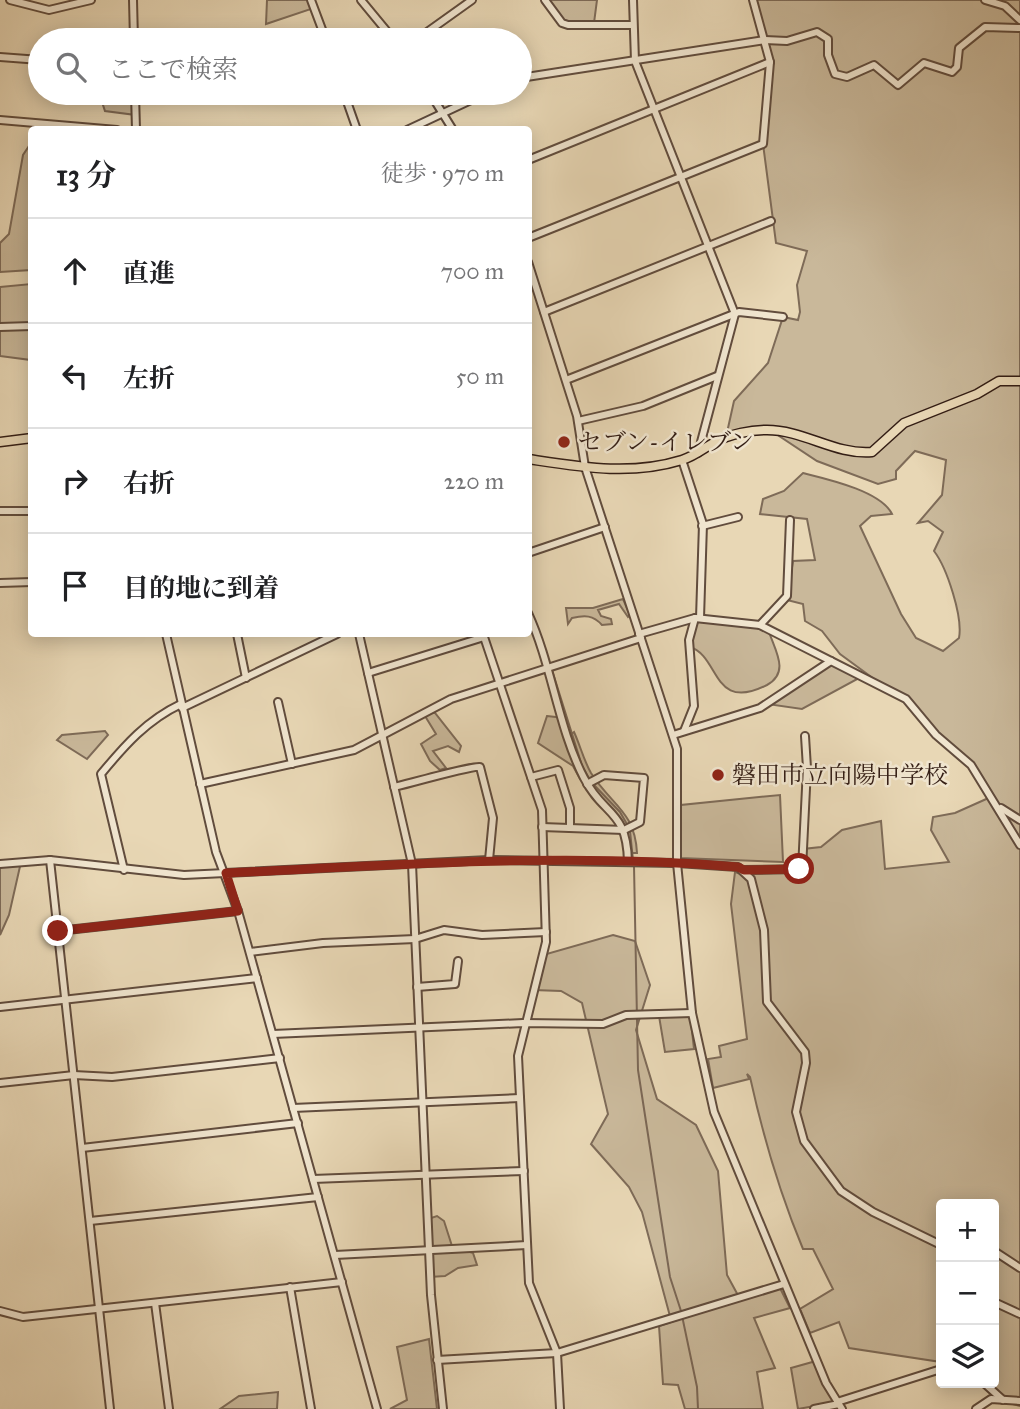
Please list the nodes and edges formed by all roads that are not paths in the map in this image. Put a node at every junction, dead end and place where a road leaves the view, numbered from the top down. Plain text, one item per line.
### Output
1 (10, 0) edge
2 (92, 0) edge
3 (133, 0) edge
4 (311, 0) edge
5 (361, 0) edge
6 (472, 0) edge
7 (545, 0) edge
8 (633, 0) edge
9 (753, 0) edge
10 (985, 0) edge
11 (71, 3) edge
12 (1020, 20) edge
13 (633, 25) junction
14 (134, 28) edge
15 (322, 28) edge
16 (384, 28) edge
17 (433, 28) edge
18 (1020, 28) edge
19 (765, 40) junction
20 (0, 57) edge
21 (28, 59) edge
22 (635, 61) junction
23 (770, 62) junction
24 (532, 76) edge
25 (135, 105) edge
26 (348, 105) edge
27 (437, 105) edge
28 (461, 105) edge
29 (654, 110) junction
30 (443, 114) junction
31 (0, 120) edge
32 (70, 126) edge
33 (136, 126) edge
34 (356, 126) edge
35 (416, 126) edge
36 (450, 126) edge
37 (532, 158) edge
38 (681, 177) junction
39 (771, 221) dead end
40 (532, 236) edge
41 (708, 246) junction
42 (532, 274) edge
43 (544, 312) junction
44 (735, 314) junction
45 (783, 317) dead end
46 (28, 326) edge
47 (0, 327) edge
48 (718, 376) junction
49 (566, 380) junction
50 (1020, 381) edge
51 (578, 421) junction
52 (28, 438) edge
53 (0, 442) edge
54 (698, 453) junction
55 (532, 460) edge
56 (682, 460) junction
57 (585, 467) junction
58 (28, 510) edge
59 (0, 511) edge
60 (738, 517) dead end
61 (790, 520) dead end
62 (702, 526) junction
63 (605, 527) junction
64 (532, 552) edge
65 (28, 582) edge
66 (0, 583) edge
67 (698, 618) junction
68 (532, 624) edge
69 (760, 625) junction
70 (640, 636) junction
71 (167, 637) edge
72 (238, 637) edge
73 (331, 637) edge
74 (360, 637) edge
75 (478, 637) edge
76 (485, 637) edge
77 (831, 661) junction
78 (548, 667) junction
79 (368, 673) junction
80 (246, 678) junction
81 (499, 683) junction
82 (278, 702) dead end
83 (182, 706) junction
84 (684, 732) junction
85 (382, 735) junction
86 (673, 735) junction
87 (805, 736) dead end
88 (292, 764) junction
89 (531, 777) junction
90 (587, 784) junction
91 (200, 785) junction
92 (394, 787) junction
93 (1000, 807) junction
94 (1020, 820) edge
95 (542, 827) junction
96 (570, 828) junction
97 (624, 830) junction
98 (1020, 845) edge
99 (50, 860) junction
100 (489, 860) junction
101 (543, 860) junction
102 (628, 862) junction
103 (677, 863) junction
104 (0, 864) edge
105 (412, 864) junction
106 (124, 870) junction
107 (744, 870) junction
108 (226, 873) junction
109 (238, 911) junction
110 (58, 931) junction
111 (546, 932) junction
112 (415, 939) junction
113 (250, 952) junction
114 (458, 961) dead end
115 (257, 978) junction
116 (417, 987) junction
117 (66, 1000) junction
118 (0, 1007) edge
119 (692, 1013) junction
120 (526, 1023) junction
121 (419, 1028) junction
122 (273, 1034) junction
123 (280, 1058) junction
124 (74, 1075) junction
125 (0, 1083) edge
126 (520, 1098) junction
127 (422, 1103) junction
128 (293, 1108) junction
129 (298, 1123) junction
130 (82, 1147) junction
131 (524, 1171) junction
132 (425, 1175) junction
133 (313, 1179) junction
134 (318, 1197) junction
135 (90, 1221) junction
136 (936, 1241) edge
137 (527, 1245) junction
138 (429, 1250) junction
139 (999, 1254) edge
140 (335, 1255) junction
141 (1020, 1268) edge
142 (342, 1282) junction
143 (784, 1284) junction
144 (290, 1287) junction
145 (155, 1303) junction
146 (999, 1304) edge
147 (99, 1309) junction
148 (0, 1311) edge
149 (1020, 1314) edge
150 (557, 1353) junction
151 (438, 1360) junction
152 (936, 1371) edge
153 (990, 1388) edge
154 (1003, 1400) junction
155 (1020, 1401) edge
156 (840, 1405) edge
157 (110, 1409) edge
158 (169, 1409) edge
159 (311, 1409) edge
160 (377, 1409) edge
161 (443, 1409) edge
162 (561, 1409) edge
163 (814, 1409) edge
164 (976, 1409) edge

1 - 11 street
2 - 11 street
3 - 14 street
4 - 15 street
5 - 16 street
6 - 17 street
7 - 13 street
8 - 13 street
9 - 19 street
10 - 12 street
13 - 22 street
18 - 19 street
19 - 22 street
19 - 23 street
20 - 21 street
22 - 24 street
22 - 29 street
23 - 29 street
23 - 38 street
25 - 33 street
26 - 34 street
27 - 30 street
28 - 30 street
29 - 37 street
29 - 38 street
30 - 35 street
30 - 36 street
31 - 32 street
38 - 40 street
38 - 41 street
39 - 41 street
41 - 43 street
41 - 44 street
42 - 43 street
43 - 49 street
44 - 45 street
44 - 48 street
44 - 49 street
46 - 47 street
48 - 51 street
48 - 54 street
49 - 51 street
50 - 54 main road
51 - 57 street
52 - 53 main road
54 - 56 main road
55 - 57 main road
56 - 57 main road
56 - 62 street
57 - 63 street
58 - 59 street
60 - 62 street
61 - 69 street
62 - 67 street
63 - 64 street
63 - 70 street
65 - 66 street
67 - 69 street
67 - 70 street
67 - 84 street
68 - 78 street
69 - 77 street
70 - 78 street
70 - 86 street
71 - 83 street
72 - 80 street
73 - 80 street
74 - 79 street
75 - 79 street
76 - 81 street
77 - 84 street
77 - 93 street
78 - 81 street
78 - 90 street
79 - 85 street
80 - 83 street
81 - 85 street
81 - 89 street
82 - 88 street
83 - 91 street
83 - 106 street
84 - 86 street
85 - 88 street
85 - 92 street
86 - 103 street
87 - 107 street
88 - 91 street
89 - 95 street
89 - 96 street
90 - 97 street
90 - 97 street
91 - 108 street
92 - 100 street
92 - 105 street
93 - 94 street
93 - 98 street
95 - 96 street
95 - 101 street
96 - 97 street
97 - 102 street
99 - 104 street
99 - 106 street
99 - 110 street
100 - 101 street
100 - 105 street
101 - 102 street
101 - 111 street
102 - 103 street
103 - 107 street
103 - 119 street
105 - 108 street
105 - 112 street
106 - 108 street
107 - 136 street
108 - 109 street
109 - 110 street
109 - 113 street
110 - 117 street
111 - 112 street
111 - 120 street
112 - 113 street
112 - 116 street
113 - 115 street
114 - 116 street
115 - 117 street
115 - 122 street
116 - 121 street
117 - 118 street
117 - 124 street
119 - 120 street
119 - 143 street
120 - 121 street
120 - 126 street
121 - 122 street
121 - 127 street
122 - 123 street
123 - 124 street
123 - 128 street
124 - 125 street
124 - 130 street
126 - 127 street
126 - 131 street
127 - 128 street
127 - 132 street
128 - 129 street
129 - 130 street
129 - 133 street
130 - 135 street
131 - 132 street
131 - 137 street
132 - 133 street
132 - 138 street
133 - 134 street
134 - 135 street
134 - 140 street
135 - 147 street
137 - 138 street
137 - 150 street
138 - 140 street
138 - 151 street
139 - 141 street
140 - 142 street
142 - 144 street
142 - 160 street
143 - 150 street
143 - 156 street
144 - 145 street
144 - 159 street
145 - 147 street
145 - 158 street
146 - 149 street
147 - 148 street
147 - 157 street
150 - 151 street
150 - 162 street
151 - 161 street
152 - 156 street
153 - 154 street
154 - 155 street
154 - 164 street
156 - 163 street

